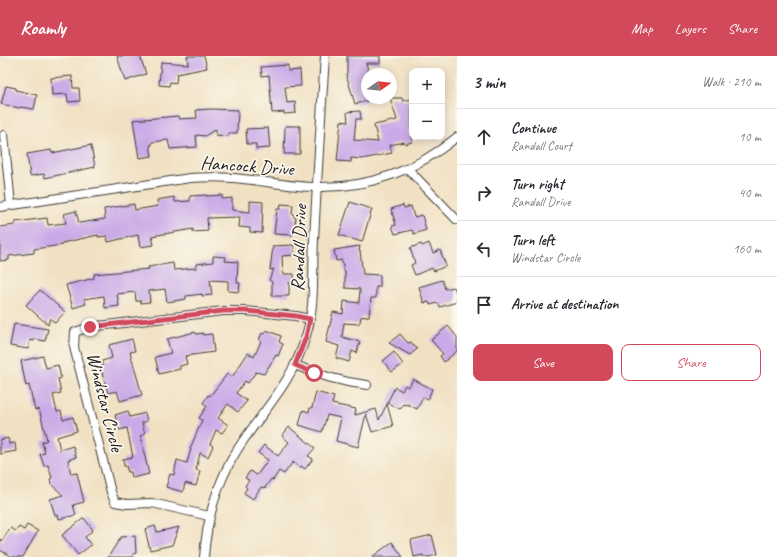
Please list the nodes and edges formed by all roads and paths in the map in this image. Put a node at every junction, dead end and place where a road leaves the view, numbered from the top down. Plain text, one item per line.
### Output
1 (325, 56) edge
2 (4, 135) dead end
3 (457, 137) edge
4 (408, 169) junction
5 (317, 187) junction
6 (11, 205) junction
7 (0, 207) edge
8 (457, 220) edge
9 (310, 319) junction
10 (295, 365) junction
11 (367, 385) dead end
12 (209, 516) junction
13 (204, 557) edge

1 - 5 street, Randall Drive
2 - 6 street
3 - 4 street, Hancock Drive
4 - 5 street, Hancock Drive
4 - 8 street
5 - 6 street, Hancock Drive
5 - 9 street, Randall Drive
6 - 7 street, Hancock Drive
9 - 10 street, Randall Drive
9 - 12 street, Windstar Circle
10 - 11 street
10 - 12 street, Randall Drive
12 - 13 street, Randall Drive

